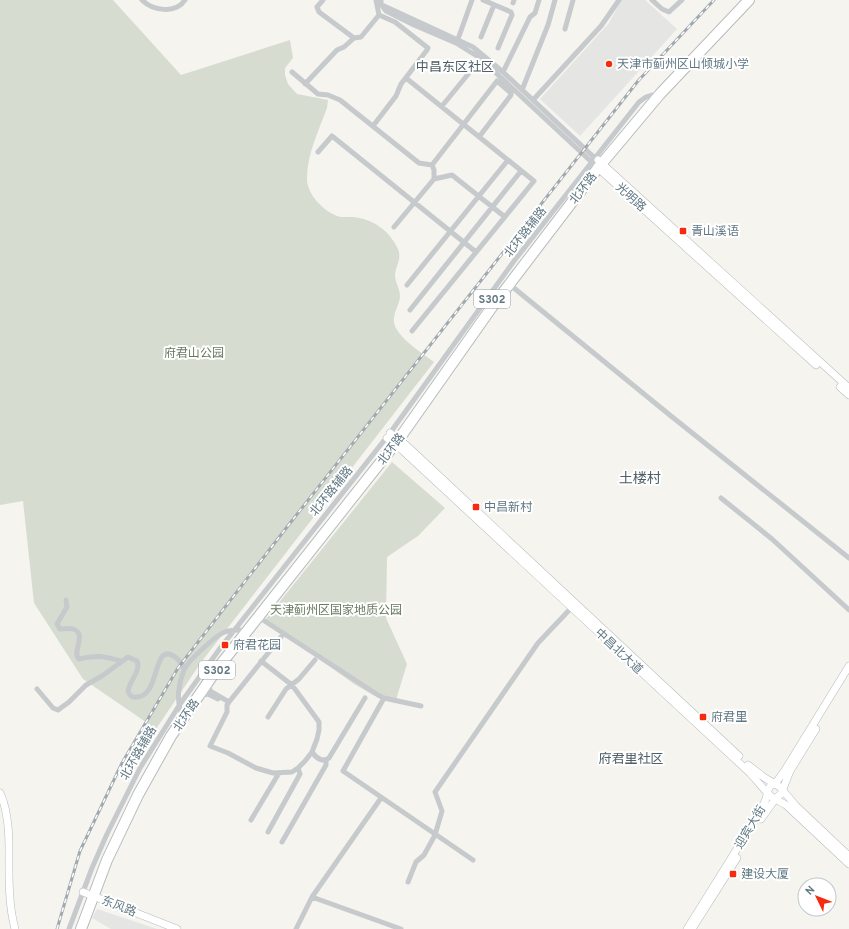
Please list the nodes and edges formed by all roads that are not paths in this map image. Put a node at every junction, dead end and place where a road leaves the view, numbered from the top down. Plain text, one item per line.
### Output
1 (142, 0) edge
2 (185, 0) edge
3 (323, 0) edge
4 (376, 0) edge
5 (472, 0) edge
6 (483, 0) edge
7 (539, 0) edge
8 (555, 0) edge
9 (573, 0) edge
10 (619, 0) edge
11 (652, 0) edge
12 (682, 0) edge
13 (742, 0) edge
14 (749, 0) edge
15 (381, 2) edge
16 (494, 5) junction
17 (380, 15) junction
18 (565, 29) dead end
19 (481, 37) dead end
20 (354, 38) junction
21 (458, 39) junction
22 (498, 48) dead end
23 (482, 57) junction
24 (292, 72) dead end
25 (503, 72) junction
26 (406, 78) junction
27 (305, 84) junction
28 (522, 90) junction
29 (533, 100) junction
30 (442, 106) junction
31 (464, 124) junction
32 (372, 126) junction
33 (479, 137) junction
34 (318, 152) dead end
35 (508, 160) junction
36 (596, 162) junction
37 (432, 165) junction
38 (521, 171) junction
39 (434, 179) junction
40 (479, 196) junction
41 (414, 203) junction
42 (492, 207) junction
43 (505, 217) junction
44 (394, 227) dead end
45 (450, 232) junction
46 (464, 243) junction
47 (476, 252) junction
48 (509, 284) junction
49 (407, 285) dead end
50 (410, 310) dead end
51 (412, 331) dead end
52 (849, 388) edge
53 (849, 395) edge
54 (393, 438) junction
55 (721, 498) dead end
56 (849, 558) edge
57 (66, 600) dead end
58 (573, 605) junction
59 (849, 610) edge
60 (260, 618) dead end
61 (237, 630) junction
62 (281, 637) dead end
63 (315, 660) dead end
64 (121, 661) junction
65 (261, 661) junction
66 (182, 663) junction
67 (188, 664) junction
68 (849, 666) edge
69 (184, 670) junction
70 (849, 674) edge
71 (209, 681) junction
72 (292, 685) junction
73 (37, 690) dead end
74 (198, 696) junction
75 (365, 698) dead end
76 (384, 698) junction
77 (228, 704) junction
78 (421, 706) dead end
79 (180, 709) junction
80 (268, 717) dead end
81 (312, 752) junction
82 (326, 760) junction
83 (298, 768) junction
84 (280, 773) junction
85 (775, 784) junction
86 (782, 790) junction
87 (0, 793) edge
88 (768, 794) junction
89 (381, 798) junction
90 (776, 798) junction
91 (251, 820) dead end
92 (268, 832) dead end
93 (435, 835) junction
94 (282, 842) dead end
95 (849, 856) edge
96 (473, 860) dead end
97 (849, 864) edge
98 (408, 882) dead end
99 (88, 894) junction
100 (312, 897) junction
101 (15, 929) edge
102 (69, 929) edge
103 (76, 929) edge
104 (81, 929) edge
105 (177, 929) edge
106 (296, 929) edge
107 (401, 929) edge
108 (687, 929) edge
109 (692, 929) edge

1 - 2 street
3 - 20 street
4 - 17 street
5 - 21 street
6 - 16 street
7 - 25 street
8 - 28 street
9 - 18 street
10 - 29 street
11 - 12 street
13 - 36 highway, 北环路 / S302
14 - 36 highway, 北环路 / S302
15 - 21 street, 光明路
15 - 23 street, 光明路
16 - 19 street
16 - 22 street
17 - 20 street
17 - 26 street
20 - 27 street
21 - 23 street, 光明路
23 - 25 street, 光明路
23 - 30 street
23 - 36 street, 光明路
24 - 27 street
25 - 28 street, 光明路
26 - 30 street
26 - 32 street
27 - 32 street
28 - 29 street, 光明路
29 - 36 street, 光明路
30 - 31 street
31 - 33 street
31 - 33 street
31 - 37 street
32 - 37 street
33 - 35 street
34 - 41 street
35 - 38 street
35 - 40 street
36 - 48 highway, 北环路 / S302
36 - 52 main road, 光明路
36 - 53 main road, 光明路
36 - 54 highway, 北环路 / S302
37 - 39 street
38 - 42 street
38 - 43 street
39 - 40 street
39 - 41 street
40 - 42 street
40 - 45 street
41 - 44 street
41 - 45 street
42 - 43 street
42 - 46 street
43 - 47 street
45 - 46 street
45 - 49 street
46 - 47 street
46 - 50 street
47 - 51 street
48 - 54 highway, 北环路 / S302
48 - 56 street
54 - 58 main road, 中昌北大道
54 - 61 highway, 北环路 / S302
54 - 71 highway, 北环路 / S302
55 - 59 street
57 - 64 street
58 - 85 main road, 中昌北大道
58 - 88 main road, 中昌北大道
58 - 93 street
60 - 76 street
61 - 67 street
61 - 79 highway, 北环路 / S302
62 - 65 street
63 - 72 street
64 - 66 street
64 - 73 street
65 - 72 street
65 - 77 street
66 - 67 street
66 - 69 street
67 - 69 street
68 - 85 main road, 迎宾大街
69 - 79 street
70 - 86 main road, 迎宾大街
71 - 74 highway, 北环路 / S302
71 - 77 street
72 - 80 street
72 - 81 street
74 - 77 street
74 - 99 highway, 北环路 / S302
75 - 82 street
76 - 78 street
76 - 89 street
77 - 84 street
79 - 99 highway, 北环路 / S302
81 - 82 street
81 - 83 street
82 - 94 street
83 - 84 street
83 - 92 street
84 - 91 street
85 - 86 main road, 中昌北大道
85 - 88 main road, 迎宾大街
86 - 90 main road, 迎宾大街
86 - 95 main road, 中昌北大道
87 - 101 main road
88 - 90 main road, 中昌北大道
88 - 108 main road, 迎宾大街
89 - 93 street
89 - 100 street
90 - 97 main road, 中昌北大道
90 - 109 main road, 迎宾大街
93 - 96 street
93 - 98 street
99 - 102 street
99 - 103 highway, 北环路 / S302
99 - 104 highway, 北环路 / S302
99 - 105 main road, 东风路
100 - 106 street
100 - 107 street

